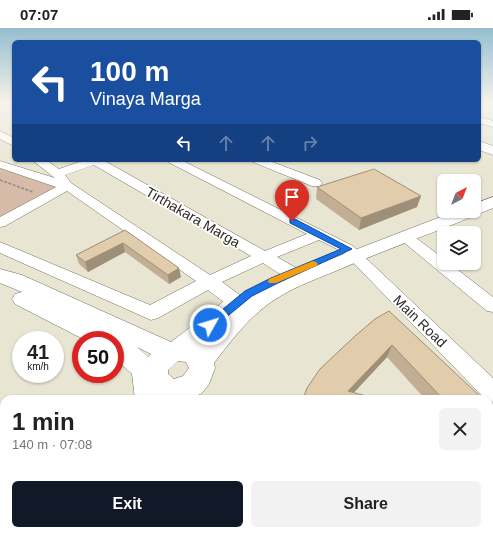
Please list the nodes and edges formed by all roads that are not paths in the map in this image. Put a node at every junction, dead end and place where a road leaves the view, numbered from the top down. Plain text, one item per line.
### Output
1 (481, 141) edge
2 (481, 146) edge
3 (493, 146) edge
4 (493, 151) edge
5 (41, 162) edge
6 (90, 162) edge
7 (98, 162) edge
8 (176, 162) edge
9 (262, 162) edge
10 (0, 164) edge
11 (58, 174) junction
12 (316, 183) dead end
13 (67, 186) junction
14 (493, 192) edge
15 (481, 197) edge
16 (493, 202) edge
17 (481, 207) edge
18 (437, 215) edge
19 (454, 218) edge
20 (0, 223) edge
21 (319, 235) junction
22 (406, 237) junction
23 (0, 247) edge
24 (351, 252) junction
25 (263, 257) junction
26 (292, 273) junction
27 (0, 276) edge
28 (208, 282) junction
29 (0, 286) edge
30 (238, 302) junction
31 (493, 306) edge
32 (210, 325) junction
33 (89, 331) edge
34 (104, 331) edge
35 (124, 342) edge
36 (124, 343) edge
37 (124, 343) edge
38 (173, 377) edge
39 (493, 392) edge

1 - 3 main road
2 - 4 main road
5 - 11 street
6 - 11 street
7 - 25 street, Tirthakara Marga
8 - 21 street, Main Road
9 - 12 street
10 - 13 street
11 - 13 street
13 - 20 street
13 - 28 street
14 - 15 main road
16 - 17 main road
18 - 24 main road
19 - 22 main road
21 - 24 street, Main Road
21 - 25 street
22 - 24 main road
22 - 31 street
23 - 28 street
24 - 26 main road
24 - 38 main road
24 - 39 street, Main Road
25 - 26 street, Tirthakara Marga
25 - 28 street
26 - 30 main road
27 - 34 main road
28 - 30 street
29 - 33 main road
30 - 32 main road
32 - 35 main road
32 - 38 main road
36 - 38 main road
37 - 38 main road

